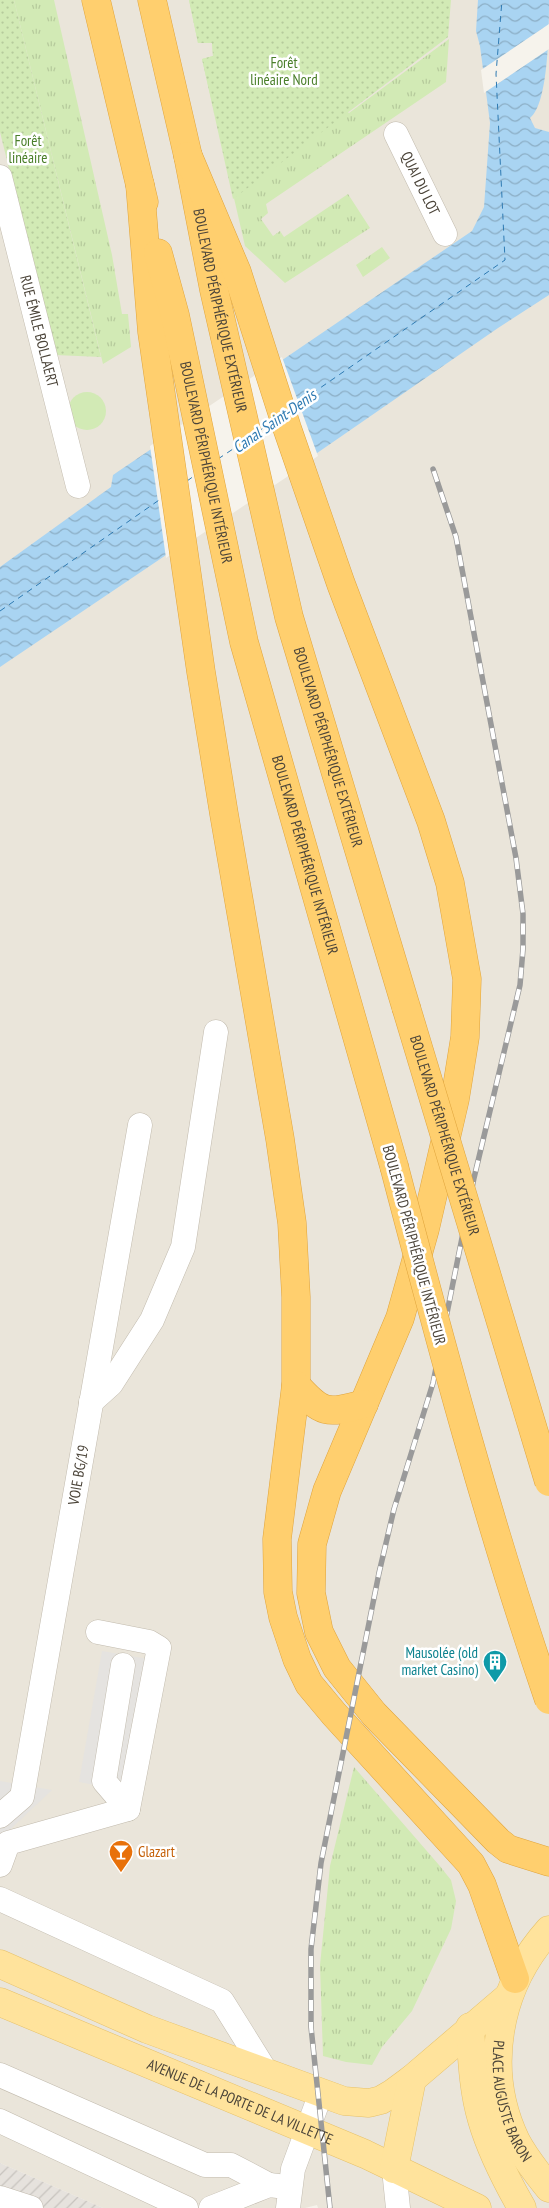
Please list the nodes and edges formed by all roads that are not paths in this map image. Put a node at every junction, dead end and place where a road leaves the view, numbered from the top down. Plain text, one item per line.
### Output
1 (96, 0) edge
2 (152, 0) edge
3 (396, 133) dead end
4 (188, 156) junction
5 (0, 177) edge
6 (140, 185) junction
7 (445, 234) dead end
8 (78, 486) dead end
9 (216, 1032) dead end
10 (140, 1125) dead end
11 (296, 1385) junction
12 (91, 1402) junction
13 (364, 1404) junction
14 (549, 1482) edge
15 (98, 1632) dead end
16 (123, 1665) dead end
17 (549, 1700) edge
18 (128, 1809) junction
19 (0, 1816) edge
20 (549, 1862) edge
21 (0, 1865) edge
22 (0, 1899) edge
23 (549, 1930) edge
24 (0, 1964) edge
25 (511, 1988) junction
26 (0, 2002) edge
27 (470, 2027) junction
28 (265, 2070) junction
29 (0, 2075) edge
30 (412, 2079) junction
31 (321, 2093) junction
32 (0, 2121) edge
33 (308, 2130) junction
34 (394, 2169) junction
35 (549, 2188) edge
36 (282, 2193) edge
37 (0, 2198) edge
38 (31, 2208) edge
39 (186, 2208) edge
40 (211, 2208) edge
41 (398, 2208) edge
42 (477, 2208) edge
43 (522, 2208) edge

1 - 6 highway, BOULEVARD PÉRIPHÉRIQUE INTÉRIEUR
2 - 4 highway, BOULEVARD PÉRIPHÉRIQUE EXTÉRIEUR
3 - 7 street, QUAI DU LOT
4 - 13 highway
4 - 14 highway, BOULEVARD PÉRIPHÉRIQUE EXTÉRIEUR, bridge
5 - 8 street, RUE ÉMILE BOLLAERT
6 - 11 highway
6 - 17 highway, BOULEVARD PÉRIPHÉRIQUE INTÉRIEUR, bridge
9 - 12 street
10 - 12 street, VOIE BG/19
11 - 13 highway
11 - 25 highway
12 - 19 street, VOIE BG/19
13 - 20 highway
15 - 18 street
16 - 18 street
18 - 21 street
22 - 28 street
23 - 25 main road, PLACE AUGUSTE BARON
24 - 28 main road
25 - 27 main road
25 - 35 main road, PLACE AUGUSTE BARON
26 - 33 main road, AVENUE DE LA PORTE DE LA VILLETTE
27 - 30 main road
27 - 43 main road
28 - 31 main road
29 - 36 street
30 - 31 main road
30 - 34 main road
31 - 33 street
32 - 39 street
33 - 34 main road, AVENUE DE LA PORTE DE LA VILLETTE
33 - 36 street
34 - 41 street
34 - 42 main road, AVENUE DE LA PORTE DE LA VILLETTE
36 - 40 street
37 - 38 street

